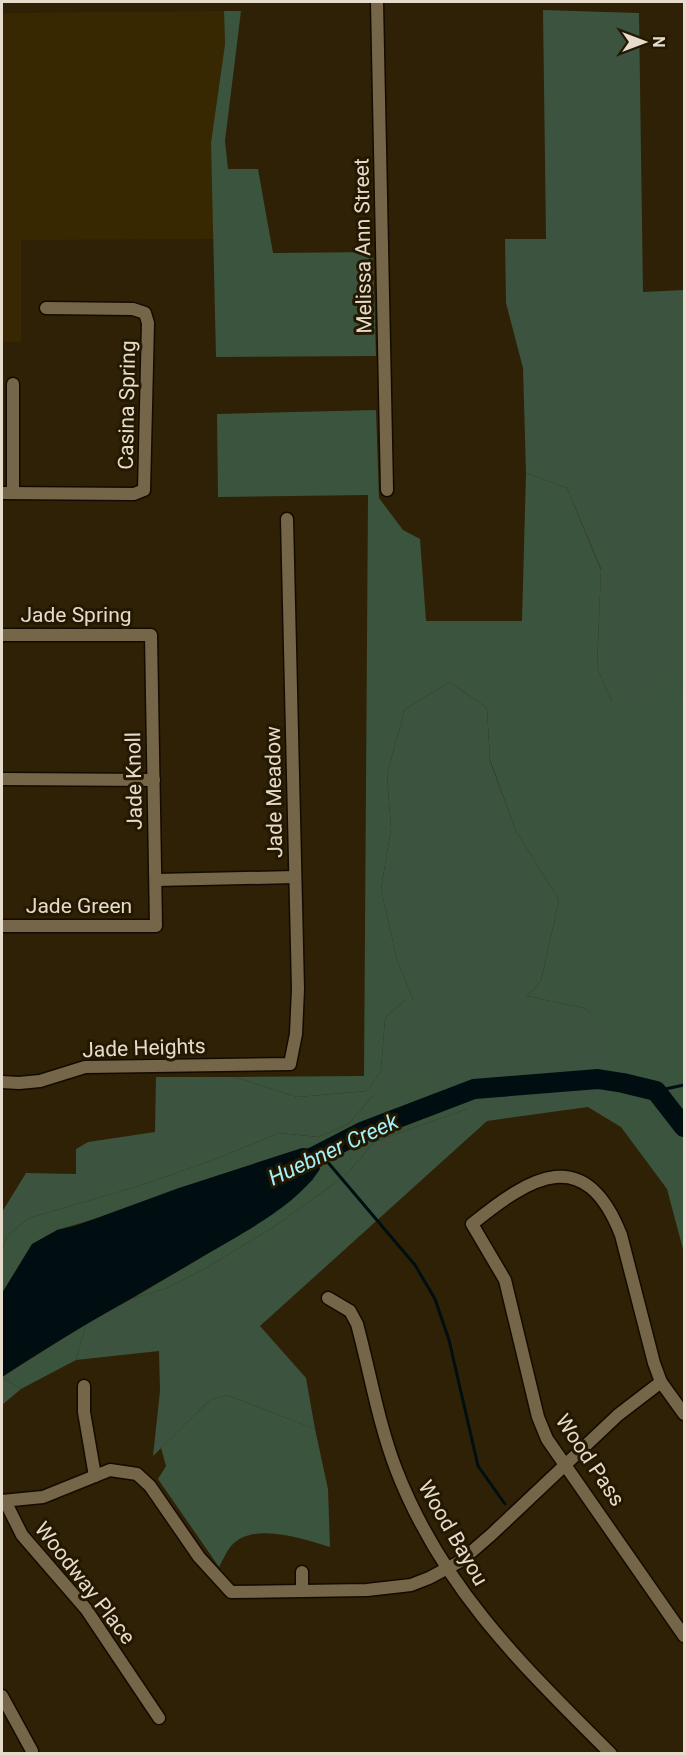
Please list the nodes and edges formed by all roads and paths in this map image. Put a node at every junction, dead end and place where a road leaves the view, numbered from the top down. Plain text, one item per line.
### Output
1 (377, 2) edge
2 (46, 308) dead end
3 (13, 384) dead end
4 (387, 490) dead end
5 (7, 493) edge
6 (287, 519) dead end
7 (2, 634) edge
8 (151, 635) joint
9 (2, 779) edge
10 (154, 780) junction
11 (296, 877) junction
12 (156, 880) junction
13 (2, 926) edge
14 (156, 926) joint
15 (290, 1064) joint
16 (2, 1082) edge
17 (328, 1298) dead end
18 (661, 1382) junction
19 (84, 1386) dead end
20 (684, 1414) edge
21 (565, 1464) junction
22 (95, 1476) junction
23 (3, 1501) edge
24 (447, 1569) junction
25 (302, 1572) dead end
26 (302, 1590) junction
27 (684, 1636) edge
28 (2, 1696) edge
29 (159, 1718) dead end
30 (32, 1751) dead end
31 (611, 1754) edge

1 - 4 street, Melissa Ann Street
2 - 5 street, Casina Spring
3 - 5 street
6 - 11 street, Jade Meadow
7 - 8 street, Jade Spring
8 - 10 street, Jade Knoll
9 - 10 street
10 - 12 street, Jade Knoll
11 - 12 street
11 - 15 street, Jade Meadow
12 - 14 street, Jade Knoll
13 - 14 street, Jade Green
15 - 16 street, Jade Heights
17 - 24 street, Wood Bayou
18 - 20 street
18 - 21 street
18 - 21 street, Wood Pass
19 - 22 street
21 - 24 street
21 - 27 street, Wood Pass
22 - 23 street
22 - 26 street
23 - 29 street, Woodway Place
24 - 26 street
24 - 31 street, Wood Bayou
25 - 26 street
28 - 30 street

